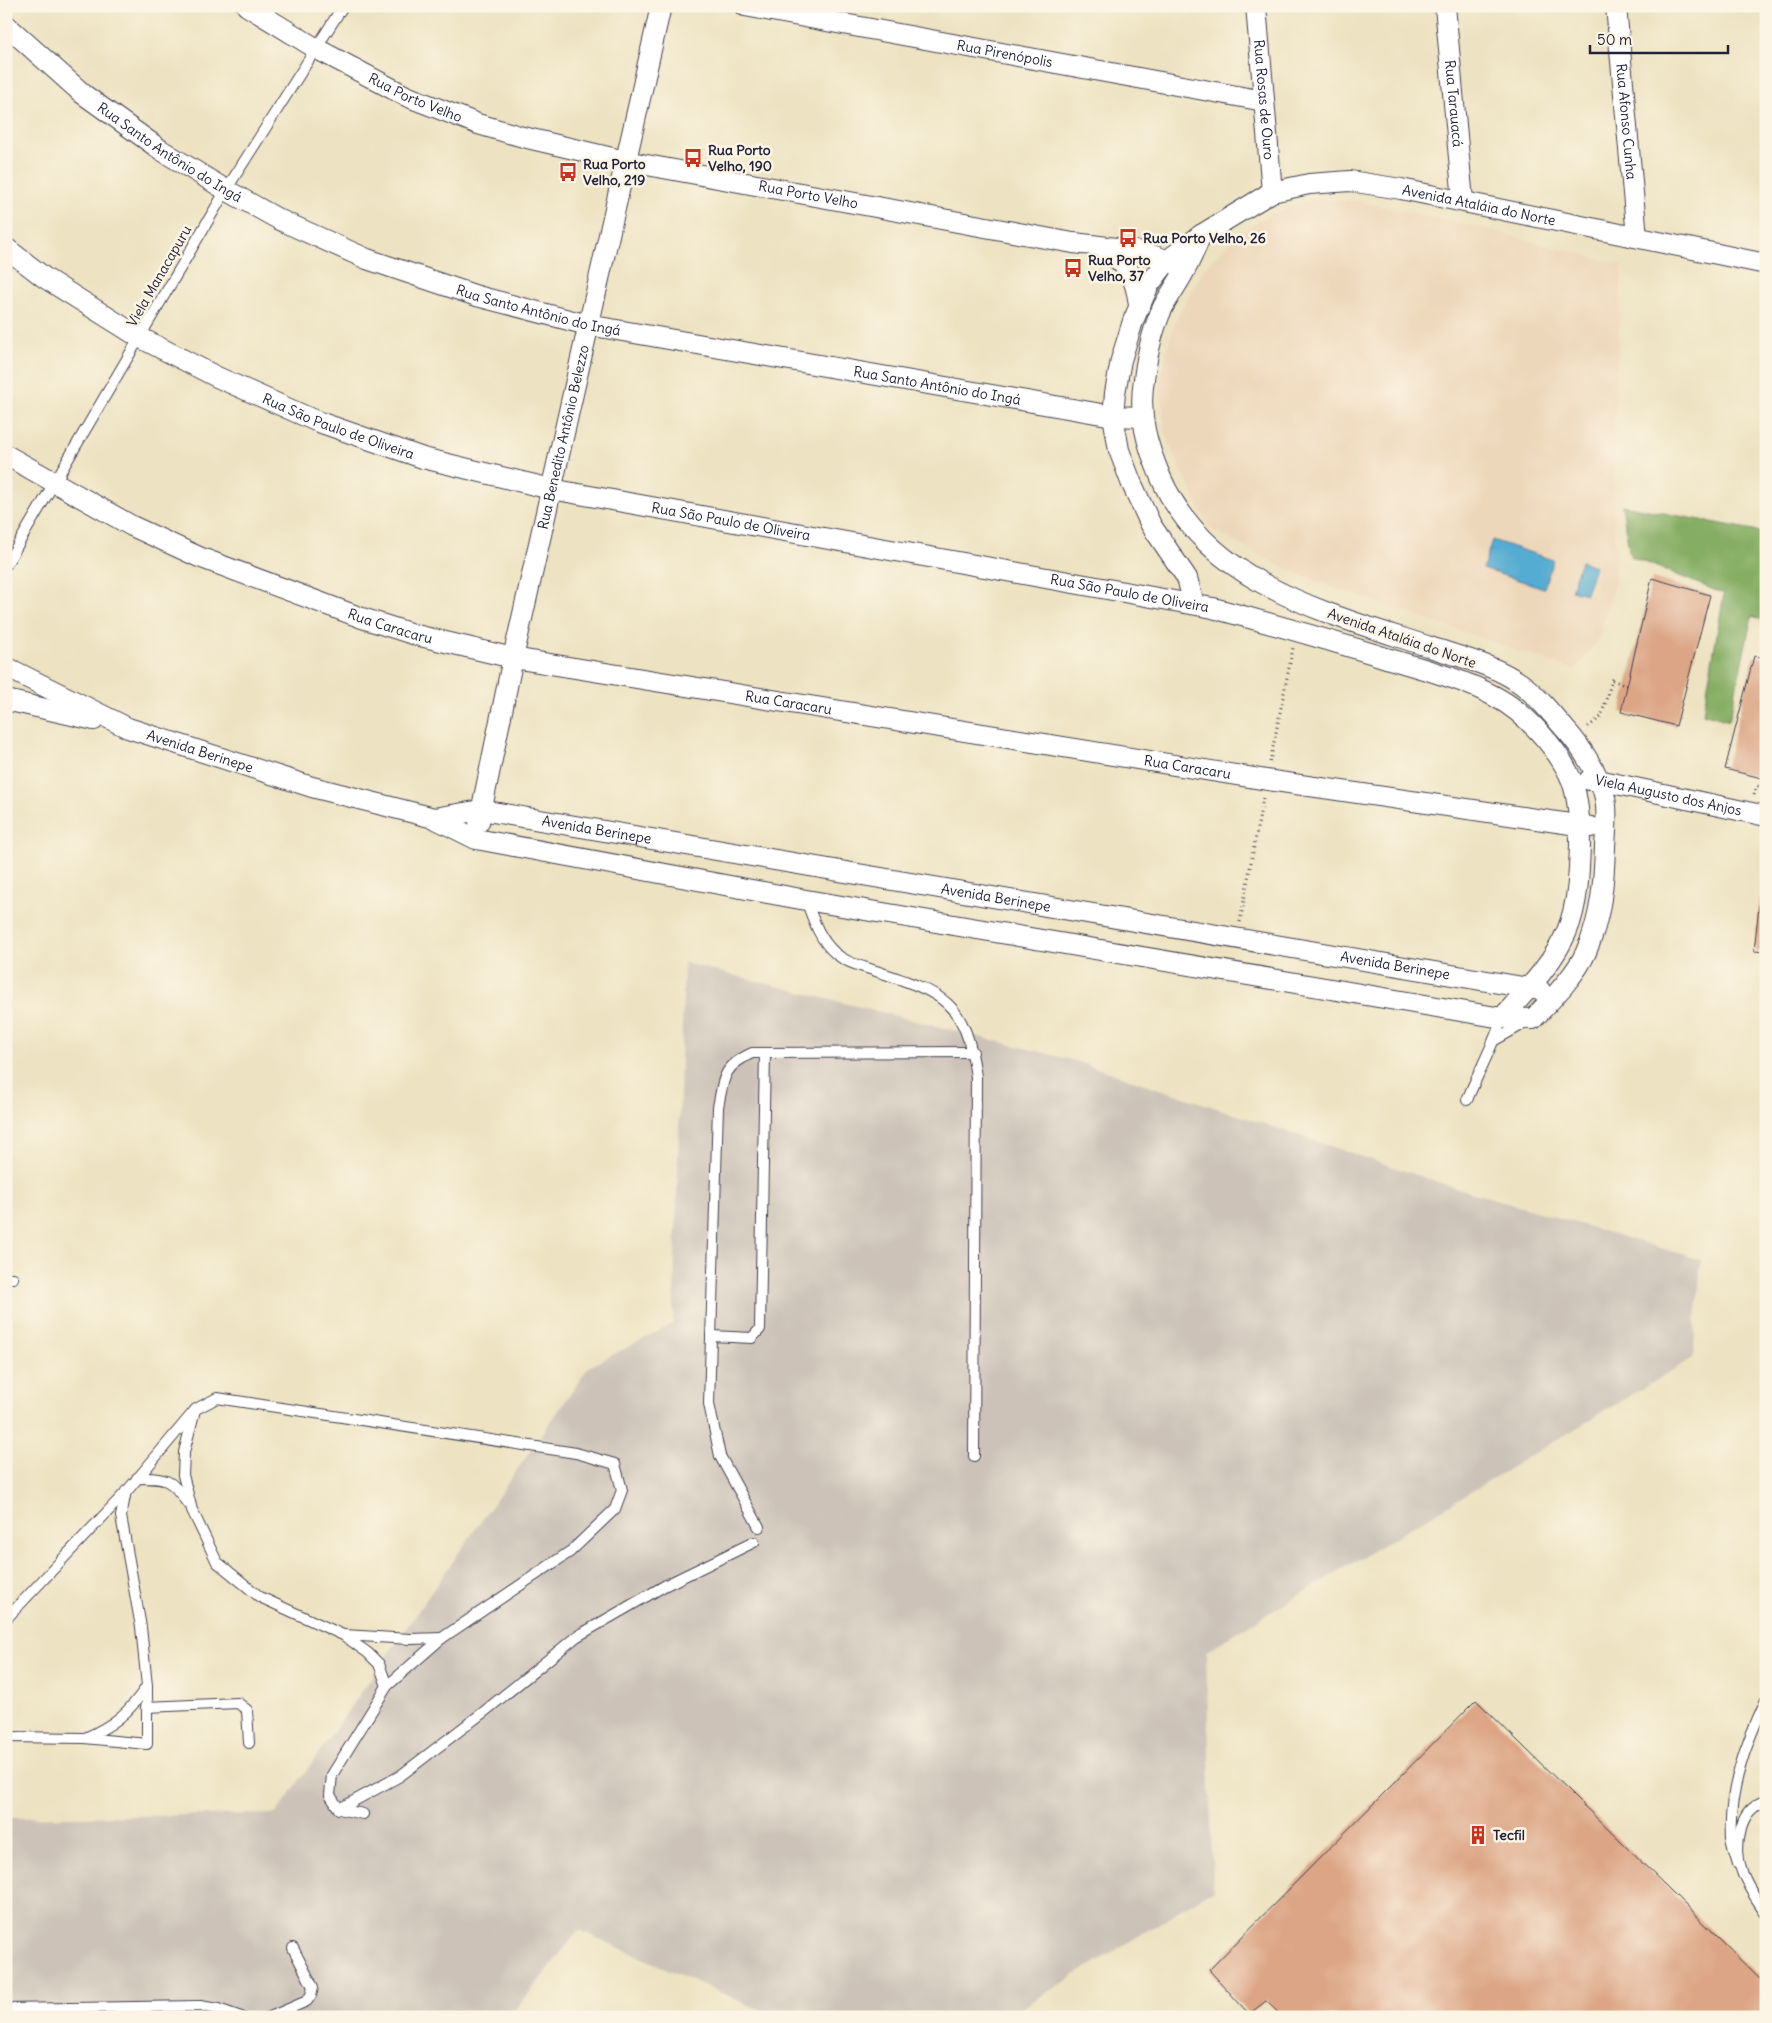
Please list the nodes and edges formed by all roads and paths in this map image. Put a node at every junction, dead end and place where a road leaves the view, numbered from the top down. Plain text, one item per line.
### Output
1 (247, 6) edge
2 (343, 6) edge
3 (661, 6) edge
4 (745, 6) edge
5 (1256, 6) edge
6 (1445, 6) edge
7 (1616, 6) edge
8 (6, 25) edge
9 (317, 49) junction
10 (1264, 101) junction
11 (625, 161) junction
12 (226, 190) junction
13 (1272, 192) junction
14 (1463, 201) junction
15 (1636, 237) junction
16 (1102, 247) junction
17 (6, 248) edge
18 (1766, 264) edge
19 (1177, 265) junction
20 (1140, 305) junction
21 (588, 325) junction
22 (139, 337) junction
23 (1113, 416) junction
24 (1142, 417) junction
25 (6, 454) edge
26 (55, 483) junction
27 (551, 489) junction
28 (6, 565) edge
29 (1194, 604) junction
30 (514, 658) junction
31 (6, 667) edge
32 (1627, 686) dead end
33 (6, 700) edge
34 (128, 728) junction
35 (1581, 732) dead end
36 (1598, 780) junction
37 (1572, 782) junction
38 (481, 810) junction
39 (1766, 816) edge
40 (434, 818) junction
41 (1580, 826) junction
42 (1606, 827) junction
43 (476, 839) junction
44 (806, 900) junction
45 (1530, 986) junction
46 (1556, 994) junction
47 (1502, 1018) junction
48 (1533, 1019) junction
49 (1495, 1040) junction
50 (973, 1052) junction
51 (765, 1053) junction
52 (1467, 1100) dead end
53 (711, 1336) junction
54 (196, 1409) junction
55 (974, 1456) dead end
56 (137, 1478) junction
57 (126, 1491) junction
58 (192, 1510) junction
59 (759, 1527) dead end
60 (754, 1542) dead end
61 (6, 1619) edge
62 (343, 1635) junction
63 (442, 1638) junction
64 (147, 1686) junction
65 (387, 1686) junction
66 (1766, 1700) edge
67 (146, 1706) junction
68 (6, 1737) edge
69 (84, 1738) junction
70 (249, 1743) dead end
71 (1766, 1801) edge
72 (339, 1809) junction
73 (363, 1814) dead end
74 (1738, 1864) junction
75 (1766, 1913) edge
76 (293, 1948) dead end
77 (6, 2009) edge
78 (240, 2016) edge
79 (270, 2017) edge

1 - 9 street, Rua Porto Velho
2 - 9 lane, Viela Manacapuru
3 - 11 street, Rua Benedito Antônio Belezzo
4 - 10 street, Rua Pirenópolis
5 - 10 street, Rua Rosas de Ouro
6 - 14 street, Rua Tarauacá
7 - 15 street, Rua Afonso Cunha
8 - 12 street, Rua Santo Antônio do Ingá
9 - 11 street, Rua Porto Velho
9 - 12 lane, Viela Manacapuru
10 - 13 street, Rua Rosas de Ouro
11 - 16 street, Rua Porto Velho
11 - 21 street, Rua Benedito Antônio Belezzo
12 - 21 street, Rua Santo Antônio do Ingá
12 - 22 lane, Viela Manacapuru
13 - 14 street, Avenida Ataláia do Norte
13 - 19 street, Avenida Ataláia do Norte
14 - 15 street, Avenida Ataláia do Norte
15 - 18 street, Avenida Ataláia do Norte
16 - 19 street, Rua Porto Velho
16 - 20 street
17 - 22 street, Rua São Paulo de Oliveira
19 - 20 street, Avenida Ataláia do Norte
19 - 24 street, Avenida Ataláia do Norte
20 - 23 street, Avenida Ataláia do Norte
21 - 23 street, Rua Santo Antônio do Ingá
21 - 27 street, Rua Benedito Antônio Belezzo
22 - 26 lane, Viela Manacapuru
22 - 27 street, Rua São Paulo de Oliveira
23 - 24 street, Rua Santo Antônio do Ingá
23 - 29 street, Avenida Ataláia do Norte
24 - 36 street, Avenida Ataláia do Norte
25 - 26 street, Rua Caracaru
26 - 28 lane, Viela Manacapuru
26 - 30 street, Rua Caracaru
27 - 29 street, Rua São Paulo de Oliveira
27 - 30 street, Rua Benedito Antônio Belezzo
29 - 37 street, Rua São Paulo de Oliveira
30 - 38 street, Rua Benedito Antônio Belezzo
30 - 41 street, Rua Caracaru
31 - 34 street, Avenida Berinepe
32 - 35 path
33 - 34 street
34 - 40 street, Avenida Berinepe
36 - 37 street, Viela Augusto dos Anjos
36 - 39 street, Viela Augusto dos Anjos
36 - 42 street, Avenida Ataláia do Norte
37 - 41 street
38 - 40 street, Avenida Berinepe
38 - 43 street, Rua Benedito Antônio Belezzo
38 - 45 street, Avenida Berinepe
40 - 43 street, Avenida Berinepe
41 - 42 street, Rua Caracaru
41 - 45 street
42 - 46 street, Avenida Ataláia do Norte
43 - 44 street, Avenida Berinepe
44 - 47 street, Avenida Berinepe
44 - 50 lane
45 - 46 street, Avenida Berinepe
45 - 47 street
46 - 48 street, Avenida Ataláia do Norte
47 - 48 street, Avenida Berinepe
47 - 49 lane
48 - 49 lane, Avenida Ataláia do Norte
49 - 52 lane
50 - 51 lane
50 - 55 lane
51 - 53 lane
51 - 53 lane
53 - 59 lane
54 - 56 lane
54 - 58 lane
54 - 63 lane
56 - 57 lane
56 - 58 lane
57 - 61 lane
57 - 64 lane
58 - 62 lane
60 - 72 lane
62 - 63 lane
62 - 65 lane
63 - 65 lane
64 - 67 lane
64 - 69 lane
65 - 72 lane
66 - 74 lane
67 - 69 lane
67 - 70 lane
68 - 69 lane
71 - 74 lane
72 - 73 lane
74 - 75 lane
76 - 79 lane
77 - 78 lane

